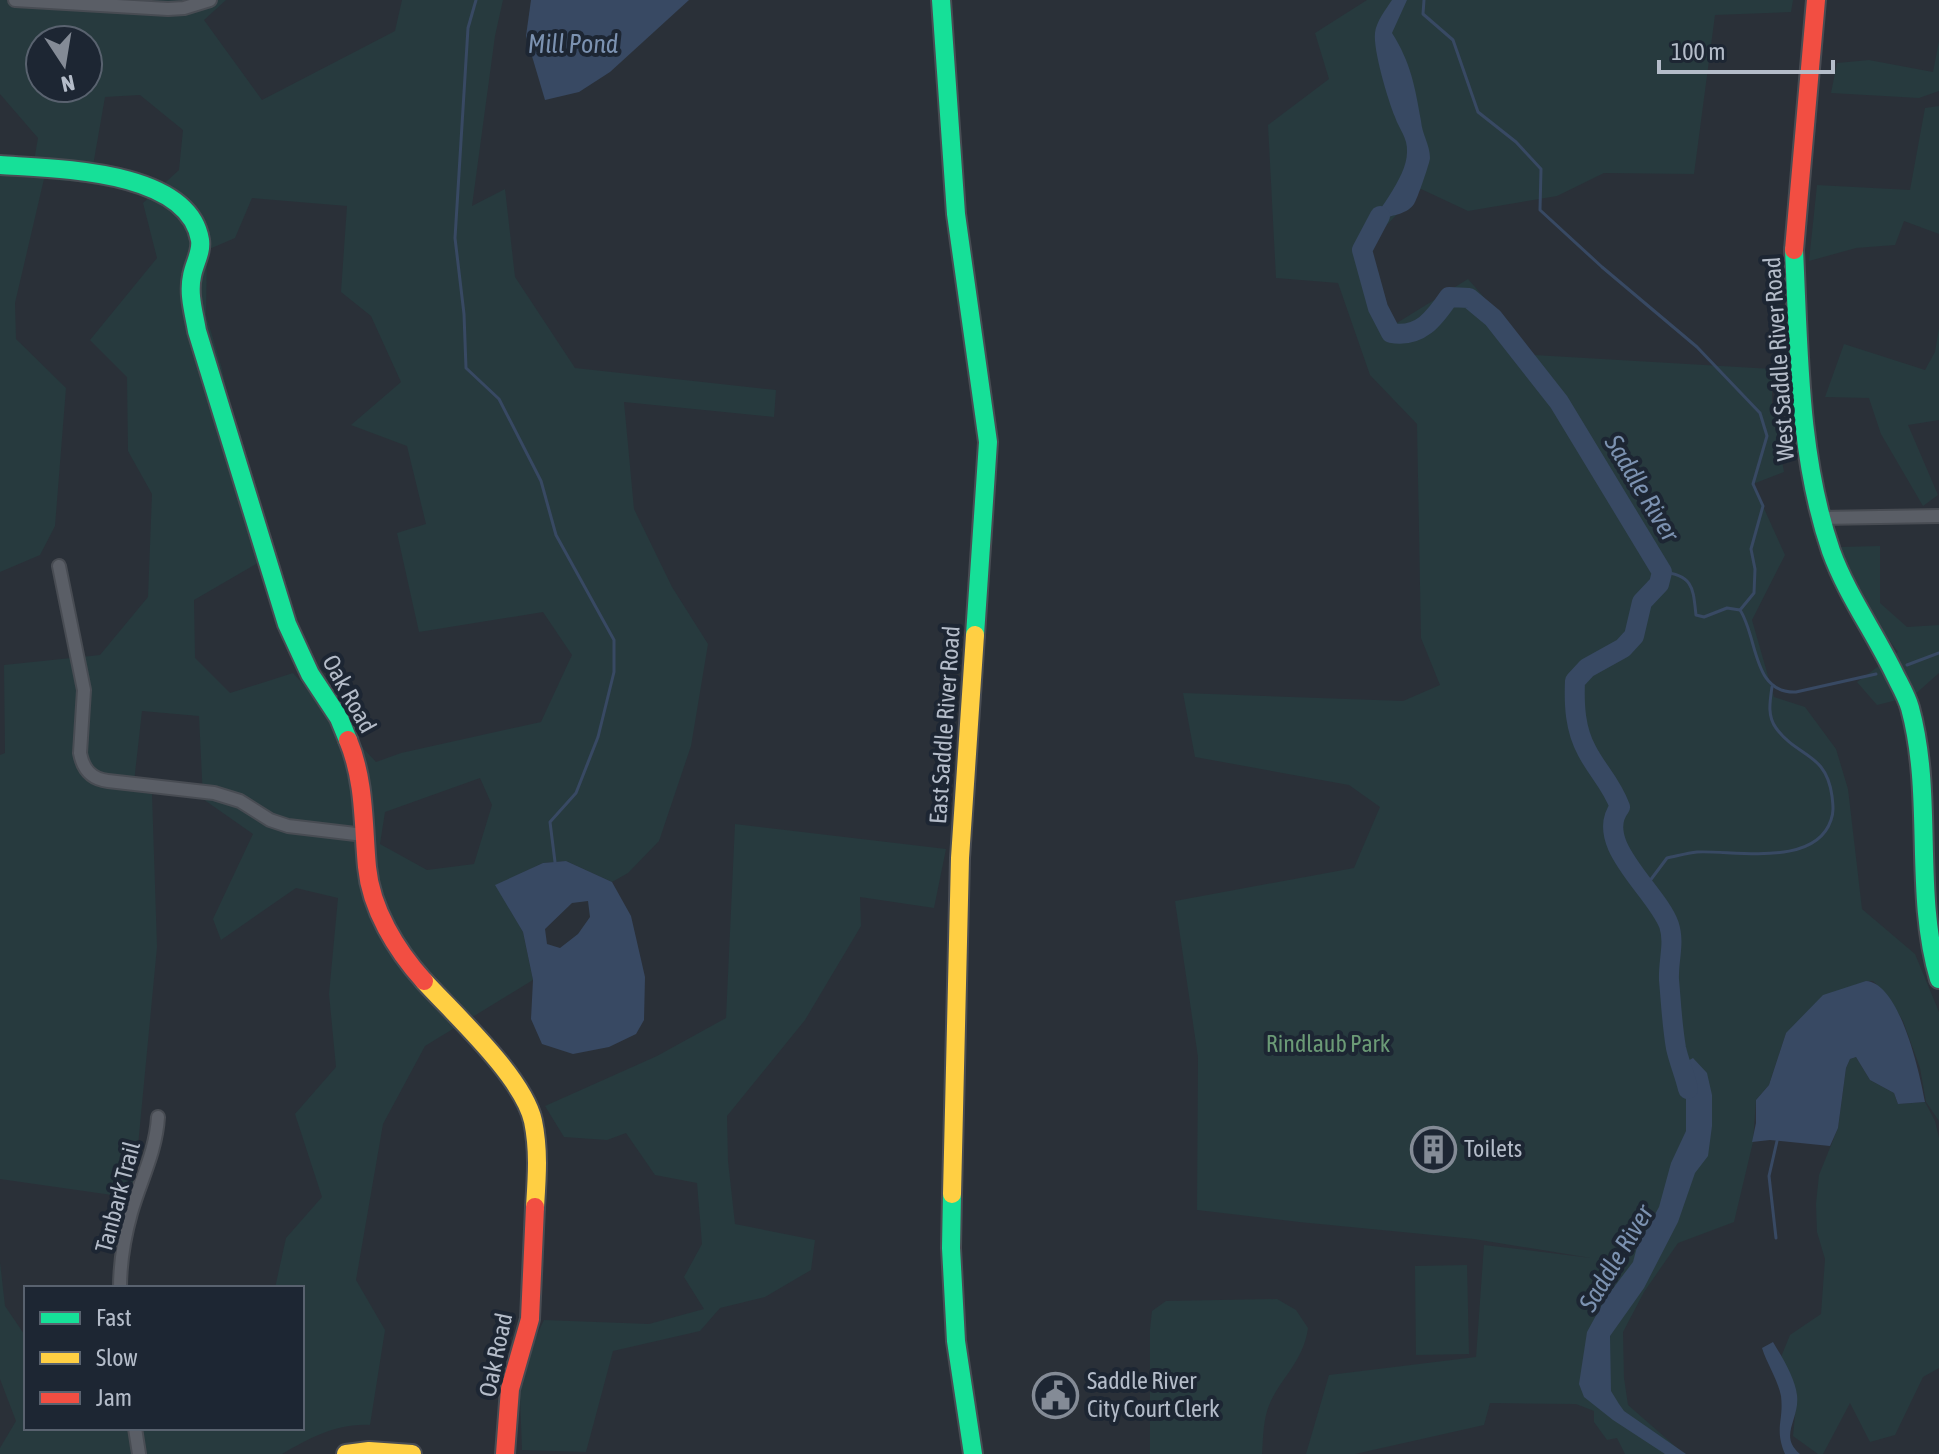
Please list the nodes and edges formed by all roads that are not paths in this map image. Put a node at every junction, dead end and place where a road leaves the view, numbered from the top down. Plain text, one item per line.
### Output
1 (15, 0) edge
2 (210, 0) edge
3 (941, 0) edge
4 (1816, 0) edge
5 (0, 1) edge
6 (0, 165) edge
7 (1939, 516) edge
8 (1821, 518) junction
9 (59, 566) dead end
10 (364, 835) junction
11 (1939, 979) edge
12 (158, 1117) dead end
13 (120, 1286) edge
14 (135, 1430) edge
15 (139, 1454) edge
16 (346, 1454) edge
17 (412, 1454) edge
18 (505, 1454) edge
19 (973, 1454) edge

1 - 2 street
1 - 5 street
3 - 19 street, East Saddle River Road
4 - 8 street, West Saddle River Road
6 - 10 street, Oak Road
7 - 8 street
8 - 11 street, West Saddle River Road
9 - 10 street
10 - 18 street, Oak Road
12 - 13 street, Tanbark Trail
14 - 15 street
16 - 17 street

